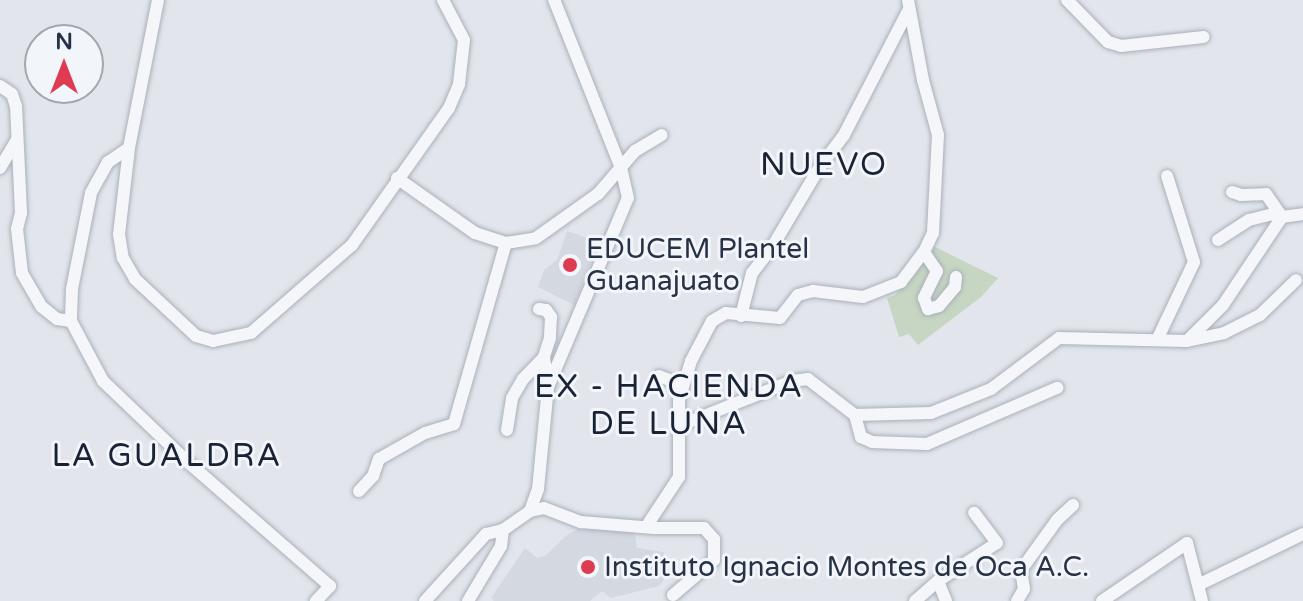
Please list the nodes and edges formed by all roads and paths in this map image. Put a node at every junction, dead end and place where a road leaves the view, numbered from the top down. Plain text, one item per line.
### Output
1 (158, 0) edge
2 (443, 0) edge
3 (554, 0) edge
4 (1067, 0) edge
5 (908, 5) edge
6 (1204, 37) dead end
7 (0, 86) edge
8 (662, 135) dead end
9 (18, 139) junction
10 (129, 148) junction
11 (0, 168) edge
12 (621, 168) junction
13 (1167, 176) dead end
14 (397, 178) junction
15 (1232, 192) dead end
16 (1303, 214) edge
17 (1280, 215) junction
18 (1218, 240) dead end
19 (506, 243) junction
20 (924, 252) junction
21 (956, 277) dead end
22 (1296, 280) dead end
23 (539, 309) dead end
24 (741, 316) junction
25 (71, 321) junction
26 (1157, 340) junction
27 (1187, 341) junction
28 (544, 357) junction
29 (659, 376) dead end
30 (683, 385) junction
31 (548, 387) junction
32 (1057, 388) dead end
33 (855, 415) junction
34 (681, 425) junction
35 (507, 430) dead end
36 (359, 491) dead end
37 (1073, 505) dead end
38 (530, 511) junction
39 (974, 513) dead end
40 (646, 527) junction
41 (503, 530) junction
42 (1303, 534) edge
43 (938, 581) junction
44 (1198, 585) junction
45 (673, 595) dead end
46 (469, 600) edge
47 (316, 601) edge
48 (425, 601) edge
49 (915, 601) edge
50 (946, 601) edge
51 (1017, 601) edge
52 (1102, 601) edge
53 (1202, 601) edge

1 - 10 street
2 - 14 street
3 - 12 street
4 - 6 street
5 - 20 street
5 - 24 street
7 - 9 street
8 - 12 street
9 - 11 street
9 - 25 street
10 - 14 street
10 - 25 street
12 - 19 street
12 - 31 street
13 - 26 street
14 - 19 street
15 - 17 street
16 - 17 street
17 - 18 street
17 - 27 street
19 - 36 street
20 - 21 street
20 - 24 street
22 - 27 street
23 - 28 street
24 - 30 street
25 - 47 street
26 - 27 street
26 - 33 street
28 - 31 street
28 - 35 street
29 - 30 street
30 - 34 street
31 - 38 street
32 - 33 street
33 - 34 street
34 - 40 street
37 - 51 street
38 - 40 street
38 - 41 street
39 - 43 street
40 - 45 street
41 - 46 street
41 - 48 street
42 - 44 street
43 - 49 street
43 - 50 street
44 - 52 street
44 - 53 street

